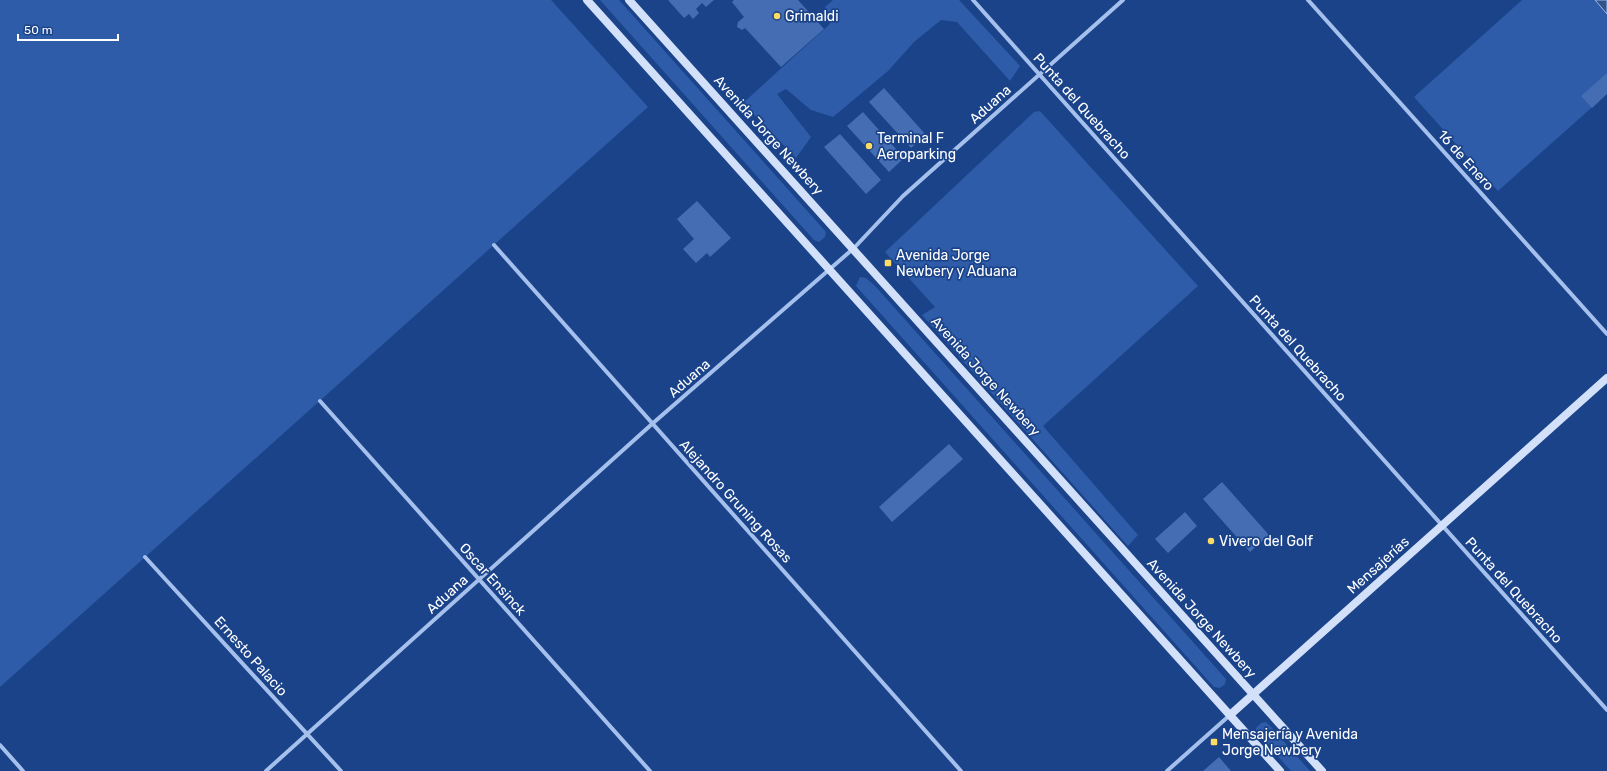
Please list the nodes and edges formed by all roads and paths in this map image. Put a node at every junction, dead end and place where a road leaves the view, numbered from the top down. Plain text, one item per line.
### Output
1 (587, 0) edge
2 (629, 0) edge
3 (973, 0) edge
4 (1123, 0) edge
5 (1308, 0) edge
6 (1039, 75) junction
7 (494, 245) dead end
8 (854, 248) junction
9 (830, 269) junction
10 (1607, 334) edge
11 (1607, 378) edge
12 (320, 401) dead end
13 (652, 424) junction
14 (1442, 526) junction
15 (145, 557) dead end
16 (479, 580) junction
17 (1253, 694) junction
18 (1607, 710) edge
19 (1230, 715) junction
20 (308, 734) junction
21 (0, 745) edge
22 (23, 771) edge
23 (266, 771) edge
24 (341, 771) edge
25 (650, 771) edge
26 (961, 771) edge
27 (1167, 771) edge
28 (1280, 771) edge
29 (1322, 771) edge

1 - 9 main road
2 - 8 main road, Avenida Jorge Newbery
3 - 6 street, Punta del Quebracho
4 - 6 street, Aduana
5 - 10 street, 16 de Enero
6 - 8 street, Aduana
6 - 14 street, Punta del Quebracho
7 - 13 street, Alejandro Gruning Rosas
8 - 9 street, Aduana
8 - 17 main road, Avenida Jorge Newbery
9 - 13 street, Aduana
9 - 19 main road
11 - 14 main road, Mensajerías
12 - 16 street, Oscar Ensinck
13 - 16 street, Aduana
13 - 26 street, Alejandro Gruning Rosas
14 - 17 main road, Mensajerías
14 - 18 street, Punta del Quebracho
15 - 20 street, Ernesto Palacio
16 - 20 street, Aduana
16 - 25 street, Oscar Ensinck
17 - 19 main road, Mensajerías
17 - 29 main road, Avenida Jorge Newbery
19 - 27 street, Mensajerías
19 - 28 main road
20 - 23 street, Aduana
20 - 24 street, Ernesto Palacio
21 - 22 street

